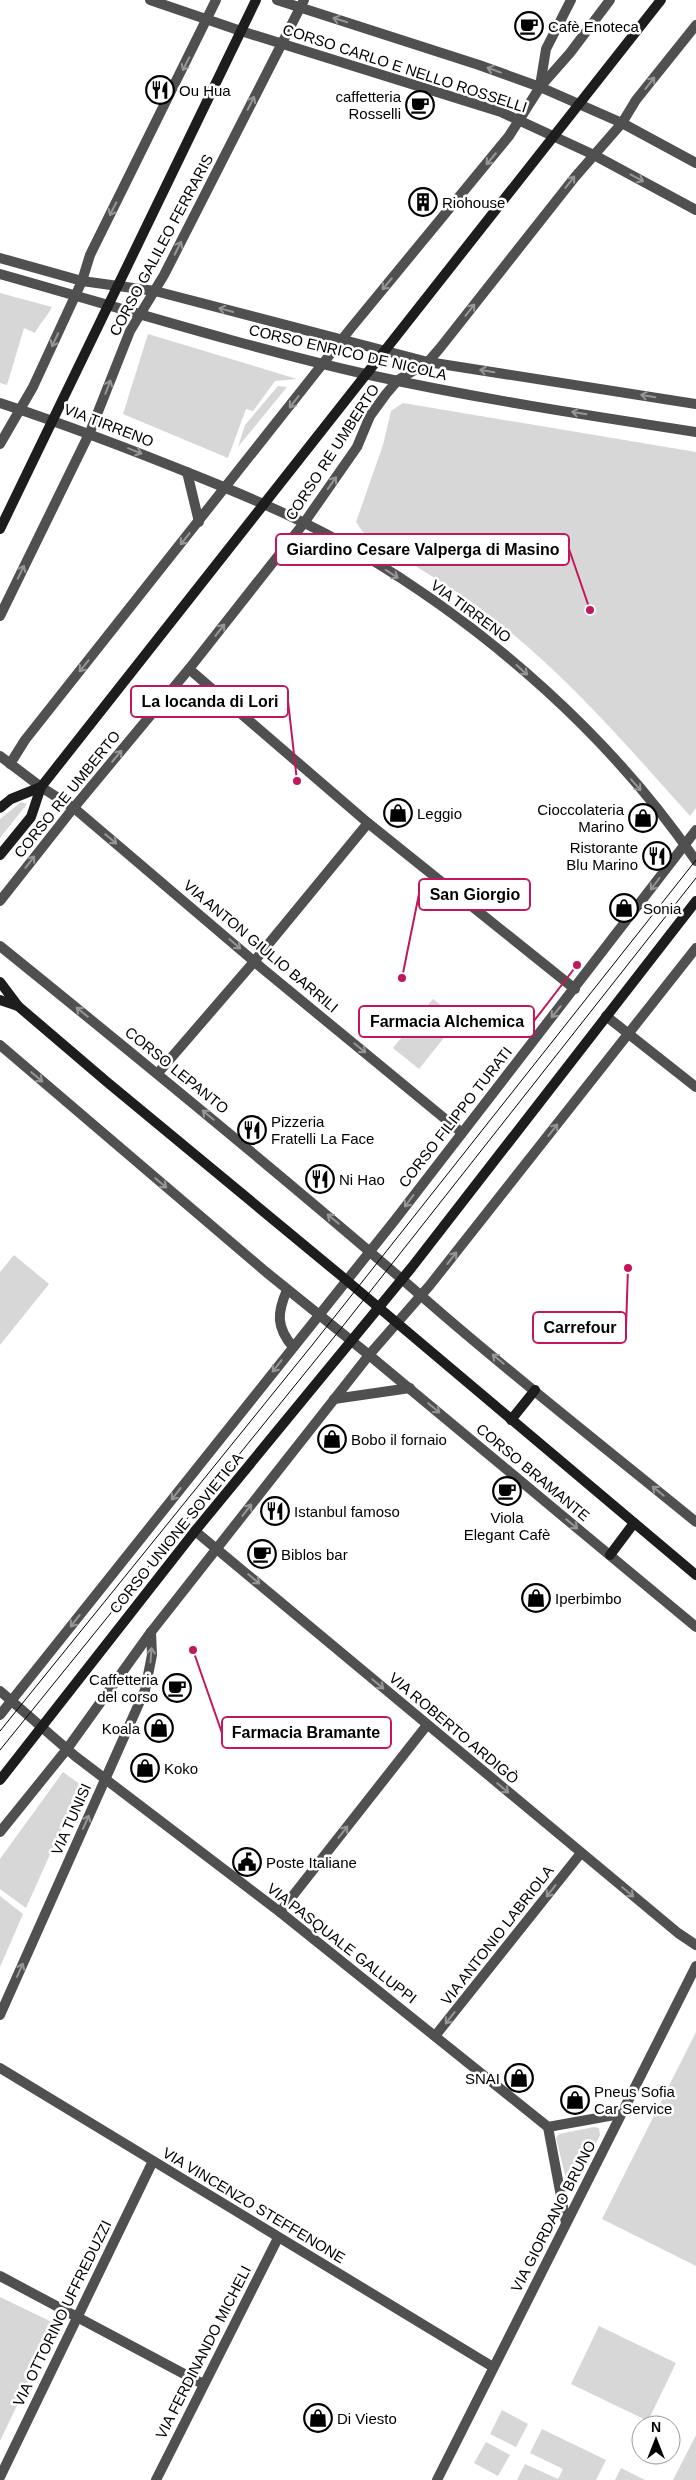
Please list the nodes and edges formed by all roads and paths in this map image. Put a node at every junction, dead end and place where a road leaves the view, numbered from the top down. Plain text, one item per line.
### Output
1 (150, 0) edge
2 (216, 0) edge
3 (256, 0) edge
4 (277, 0) edge
5 (570, 0) edge
6 (610, 0) edge
7 (661, 0) edge
8 (302, 4) edge
9 (207, 20) junction
10 (696, 24) edge
11 (241, 31) junction
12 (281, 44) junction
13 (540, 86) junction
14 (580, 103) junction
15 (521, 121) junction
16 (622, 123) junction
17 (555, 136) junction
18 (594, 155) junction
19 (696, 163) edge
20 (696, 210) edge
21 (0, 258) edge
22 (0, 274) edge
23 (82, 281) junction
24 (116, 286) junction
25 (155, 291) junction
26 (75, 296) junction
27 (108, 305) junction
28 (140, 315) junction
29 (341, 341) junction
30 (384, 352) junction
31 (428, 362) junction
32 (324, 364) junction
33 (366, 374) junction
34 (398, 380) junction
35 (0, 403) edge
36 (696, 404) edge
37 (19, 408) junction
38 (53, 420) junction
39 (90, 432) junction
40 (696, 432) edge
41 (0, 444) edge
42 (187, 472) junction
43 (226, 487) junction
44 (265, 504) junction
45 (199, 522) junction
46 (304, 523) junction
47 (0, 529) edge
48 (0, 616) edge
49 (190, 669) junction
50 (0, 756) edge
51 (10, 764) junction
52 (41, 787) junction
53 (0, 808) edge
54 (74, 808) junction
55 (368, 823) junction
56 (696, 830) edge
57 (685, 845) junction
58 (0, 856) edge
59 (696, 861) edge
60 (0, 900) edge
61 (696, 902) edge
62 (0, 946) edge
63 (696, 948) edge
64 (255, 962) junction
65 (0, 982) edge
66 (575, 989) junction
67 (0, 1000) edge
68 (18, 1006) junction
69 (606, 1016) junction
70 (630, 1033) junction
71 (0, 1045) edge
72 (158, 1073) junction
73 (696, 1087) edge
74 (461, 1132) junction
75 (370, 1251) junction
76 (401, 1279) junction
77 (347, 1280) junction
78 (287, 1290) junction
79 (421, 1296) junction
80 (378, 1307) junction
81 (318, 1314) junction
82 (396, 1323) junction
83 (351, 1341) junction
84 (292, 1347) junction
85 (369, 1355) junction
86 (410, 1388) junction
87 (536, 1390) junction
88 (334, 1400) junction
89 (511, 1420) junction
90 (696, 1522) edge
91 (634, 1523) junction
92 (195, 1531) junction
93 (216, 1548) junction
94 (610, 1555) junction
95 (696, 1575) edge
96 (696, 1627) edge
97 (150, 1632) junction
98 (0, 1691) edge
99 (11, 1701) junction
100 (0, 1715) edge
101 (427, 1725) junction
102 (42, 1728) junction
103 (68, 1749) junction
104 (106, 1778) junction
105 (0, 1780) edge
106 (0, 1832) edge
107 (581, 1853) junction
108 (280, 1912) junction
109 (696, 1945) edge
110 (696, 1966) edge
111 (0, 2015) edge
112 (436, 2036) junction
113 (0, 2068) edge
114 (620, 2114) junction
115 (548, 2127) junction
116 (153, 2161) junction
117 (566, 2223) junction
118 (278, 2238) junction
119 (0, 2276) edge
120 (76, 2317) junction
121 (493, 2367) junction
122 (203, 2384) junction
123 (0, 2478) edge
124 (156, 2480) edge
125 (437, 2480) edge

1 - 9 street, CORSO CARLO E NELLO ROSSELLI
2 - 9 street
3 - 11 main road, CORSO GALILEO FERRARIS
4 - 8 street, CORSO CARLO E NELLO ROSSELLI
5 - 13 street
6 - 13 street
7 - 14 main road, CORSO RE UMBERTO
8 - 12 street, CORSO GALILEO FERRARIS
13 -> 8 street, CORSO CARLO E NELLO ROSSELLI
9 - 11 street, CORSO CARLO E NELLO ROSSELLI
9 -> 23 street
16 -> 10 street, CORSO RE UMBERTO
11 - 12 street, CORSO CARLO E NELLO ROSSELLI
11 - 24 main road, CORSO GALILEO FERRARIS
12 - 15 street, CORSO CARLO E NELLO ROSSELLI
25 -> 12 street, CORSO GALILEO FERRARIS
13 - 14 street, CORSO CARLO E NELLO ROSSELLI
13 - 15 street
14 - 16 street, CORSO CARLO E NELLO ROSSELLI
14 - 17 main road, CORSO RE UMBERTO
15 - 17 street, CORSO CARLO E NELLO ROSSELLI
15 -> 29 street
16 - 18 street, CORSO RE UMBERTO
16 - 19 street, CORSO CARLO E NELLO ROSSELLI
17 - 18 street, CORSO CARLO E NELLO ROSSELLI
17 - 30 main road, CORSO RE UMBERTO
18 -> 20 street, CORSO CARLO E NELLO ROSSELLI
31 -> 18 street, CORSO RE UMBERTO
21 - 23 street, CORSO ENRICO DE NICOLA
22 - 26 street, CORSO ENRICO DE NICOLA
23 - 24 street, CORSO ENRICO DE NICOLA
23 - 26 street
24 - 25 street, CORSO ENRICO DE NICOLA
24 - 27 main road, CORSO GALILEO FERRARIS
25 - 28 street, CORSO GALILEO FERRARIS
29 -> 25 street, CORSO ENRICO DE NICOLA
26 - 27 street, CORSO ENRICO DE NICOLA
26 -> 37 street
27 - 28 street, CORSO ENRICO DE NICOLA
27 - 38 main road, CORSO GALILEO FERRARIS
28 - 32 street, CORSO ENRICO DE NICOLA
39 -> 28 street, CORSO GALILEO FERRARIS
29 - 30 street, CORSO ENRICO DE NICOLA
29 - 32 street
30 - 31 street, CORSO ENRICO DE NICOLA
30 - 33 main road, CORSO RE UMBERTO
31 - 34 street, CORSO RE UMBERTO
36 -> 31 street, CORSO ENRICO DE NICOLA
32 - 33 street, CORSO ENRICO DE NICOLA
32 -> 43 street
33 - 34 street, CORSO ENRICO DE NICOLA
33 - 44 main road, CORSO RE UMBERTO
40 -> 34 street, CORSO ENRICO DE NICOLA
46 -> 34 street, CORSO RE UMBERTO
35 - 37 street, VIA TIRRENO
37 - 38 street, VIA TIRRENO
37 - 41 street
38 - 39 street, VIA TIRRENO
38 - 47 main road, CORSO GALILEO FERRARIS
39 -> 42 street, VIA TIRRENO
48 -> 39 street, CORSO GALILEO FERRARIS
42 - 43 street, VIA TIRRENO
42 - 45 street
43 - 44 street, VIA TIRRENO
43 - 45 street
44 - 46 street, VIA TIRRENO
44 - 52 main road, CORSO RE UMBERTO
45 -> 51 street
49 -> 46 street, CORSO RE UMBERTO
46 -> 57 street, VIA TIRRENO
54 -> 49 street, CORSO RE UMBERTO
49 - 55 street
50 - 51 street, VIA ANTON GIULIO BARRILI
51 - 52 street, VIA ANTON GIULIO BARRILI
52 - 53 main road
52 - 54 street, VIA ANTON GIULIO BARRILI
52 - 58 main road
60 -> 54 street, CORSO RE UMBERTO
54 -> 64 street, VIA ANTON GIULIO BARRILI
55 - 64 street
55 - 66 street
56 - 57 street, CORSO FILIPPO TURATI
57 - 59 street, VIA TIRRENO
57 -> 66 street, CORSO FILIPPO TURATI
61 - 69 main road
72 -> 62 street, CORSO LEPANTO
63 - 70 street
64 - 72 street
64 -> 74 street, VIA ANTON GIULIO BARRILI
65 - 68 main road
66 -> 74 street, CORSO FILIPPO TURATI
67 - 68 main road
68 - 77 main road
69 - 70 street
69 - 76 main road
70 - 73 street
79 -> 70 street
71 -> 78 street
75 -> 72 street, CORSO LEPANTO
74 -> 75 street, CORSO FILIPPO TURATI
75 - 76 street, CORSO LEPANTO
75 - 77 street, CORSO FILIPPO TURATI
76 - 79 street
76 - 80 main road
77 - 80 main road
77 - 81 street, CORSO UNIONE SOVIETICA
78 - 81 street
78 - 84 street
79 - 82 street
87 -> 79 street
80 - 82 main road, CORSO BRAMANTE
80 - 83 main road, CORSO UNIONE SOVIETICA
81 - 83 street
81 - 84 street, CORSO UNIONE SOVIETICA
82 - 85 street
82 - 89 main road, CORSO BRAMANTE
83 - 85 street, CORSO BRAMANTE
83 - 92 main road, CORSO UNIONE SOVIETICA
84 -> 99 street, CORSO UNIONE SOVIETICA
85 - 86 street, CORSO BRAMANTE
85 - 88 street
86 - 88 street
86 -> 94 street, CORSO BRAMANTE
87 - 89 main road
90 -> 87 street
93 -> 88 street
89 - 91 main road, CORSO BRAMANTE
91 - 94 main road
91 - 95 main road, CORSO BRAMANTE
92 - 93 street, VIA ROBERTO ARDIGÒ
92 - 102 main road, CORSO UNIONE SOVIETICA
93 - 97 street
93 -> 101 street, VIA ROBERTO ARDIGÒ
94 - 96 street, CORSO BRAMANTE
97 - 103 street
104 -> 97 street, VIA TUNISI
98 - 99 street, VIA PASQUALE GALLUPPI
99 - 100 street, CORSO UNIONE SOVIETICA
99 - 102 street, VIA PASQUALE GALLUPPI
101 -> 107 street, VIA ROBERTO ARDIGÒ
108 -> 101 street
102 - 103 street, VIA PASQUALE GALLUPPI
102 - 105 main road, CORSO UNIONE SOVIETICA
103 - 104 street, VIA PASQUALE GALLUPPI
103 - 106 street
104 - 108 street, VIA PASQUALE GALLUPPI
111 -> 104 street, VIA TUNISI
107 -> 109 street, VIA ROBERTO ARDIGÒ
107 -> 112 street, VIA ANTONIO LABRIOLA
108 - 112 street, VIA PASQUALE GALLUPPI
110 - 114 street, VIA GIORDANO BRUNO
112 - 115 street, VIA PASQUALE GALLUPPI
113 - 116 street, VIA VINCENZO STEFFENONE
114 - 115 street
114 - 117 street, VIA GIORDANO BRUNO
115 - 117 street
116 - 118 street, VIA VINCENZO STEFFENONE
116 - 120 street, VIA OTTORINO UFFREDUZZI
117 - 121 street, VIA GIORDANO BRUNO
118 - 121 street, VIA VINCENZO STEFFENONE
118 - 122 street, VIA FERDINANDO MICHELI
119 - 120 street
120 - 122 street
120 - 123 street, VIA OTTORINO UFFREDUZZI
121 - 125 street, VIA GIORDANO BRUNO
122 - 124 street, VIA FERDINANDO MICHELI

